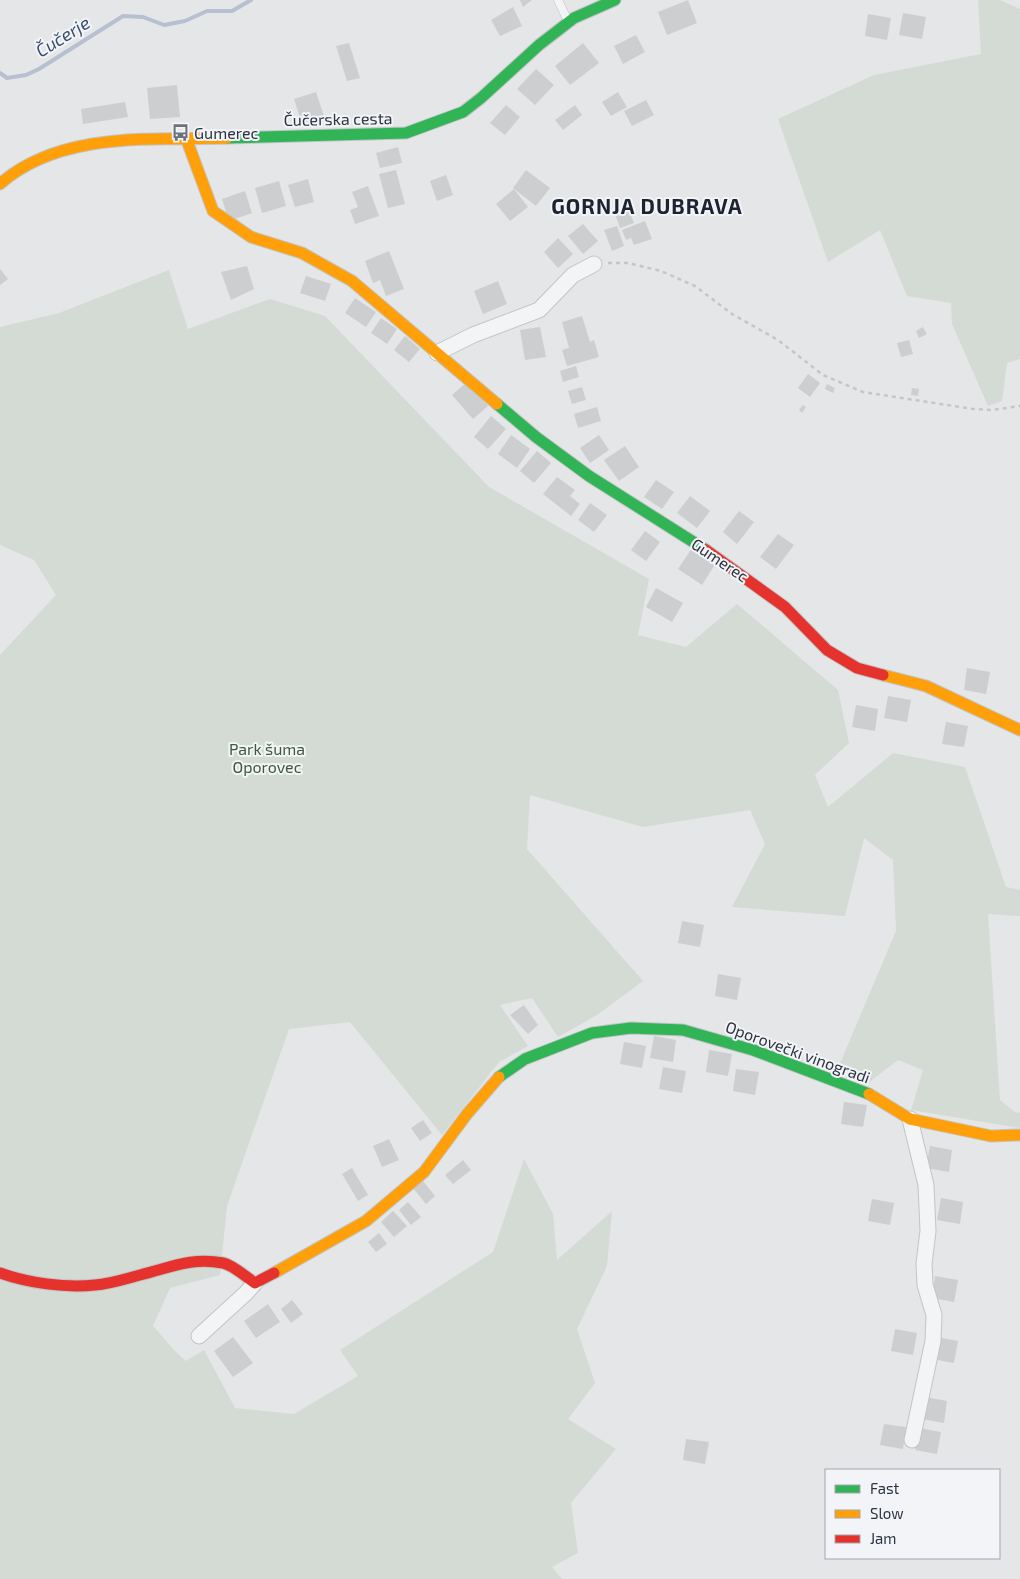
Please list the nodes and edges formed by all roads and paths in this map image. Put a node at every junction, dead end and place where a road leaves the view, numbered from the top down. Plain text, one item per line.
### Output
1 (558, 0) edge
2 (615, 0) edge
3 (569, 22) junction
4 (186, 138) junction
5 (0, 184) edge
6 (594, 264) joint
7 (437, 353) junction
8 (1020, 406) edge
9 (1020, 730) edge
10 (910, 1119) junction
11 (1020, 1135) edge
12 (0, 1273) edge
13 (255, 1283) junction
14 (199, 1336) dead end
15 (912, 1440) dead end

1 - 3 lane
2 - 3 street, Čučerska cesta
3 - 4 street, Čučerska cesta
4 - 5 street, Čučerska cesta
4 - 7 street, Gumerec
6 - 7 street
6 - 8 path
7 - 9 street, Gumerec
10 - 11 street, Oporovečki vinogradi
10 - 13 street, Oporovečki vinogradi
10 - 15 street
12 - 13 street
13 - 14 street

